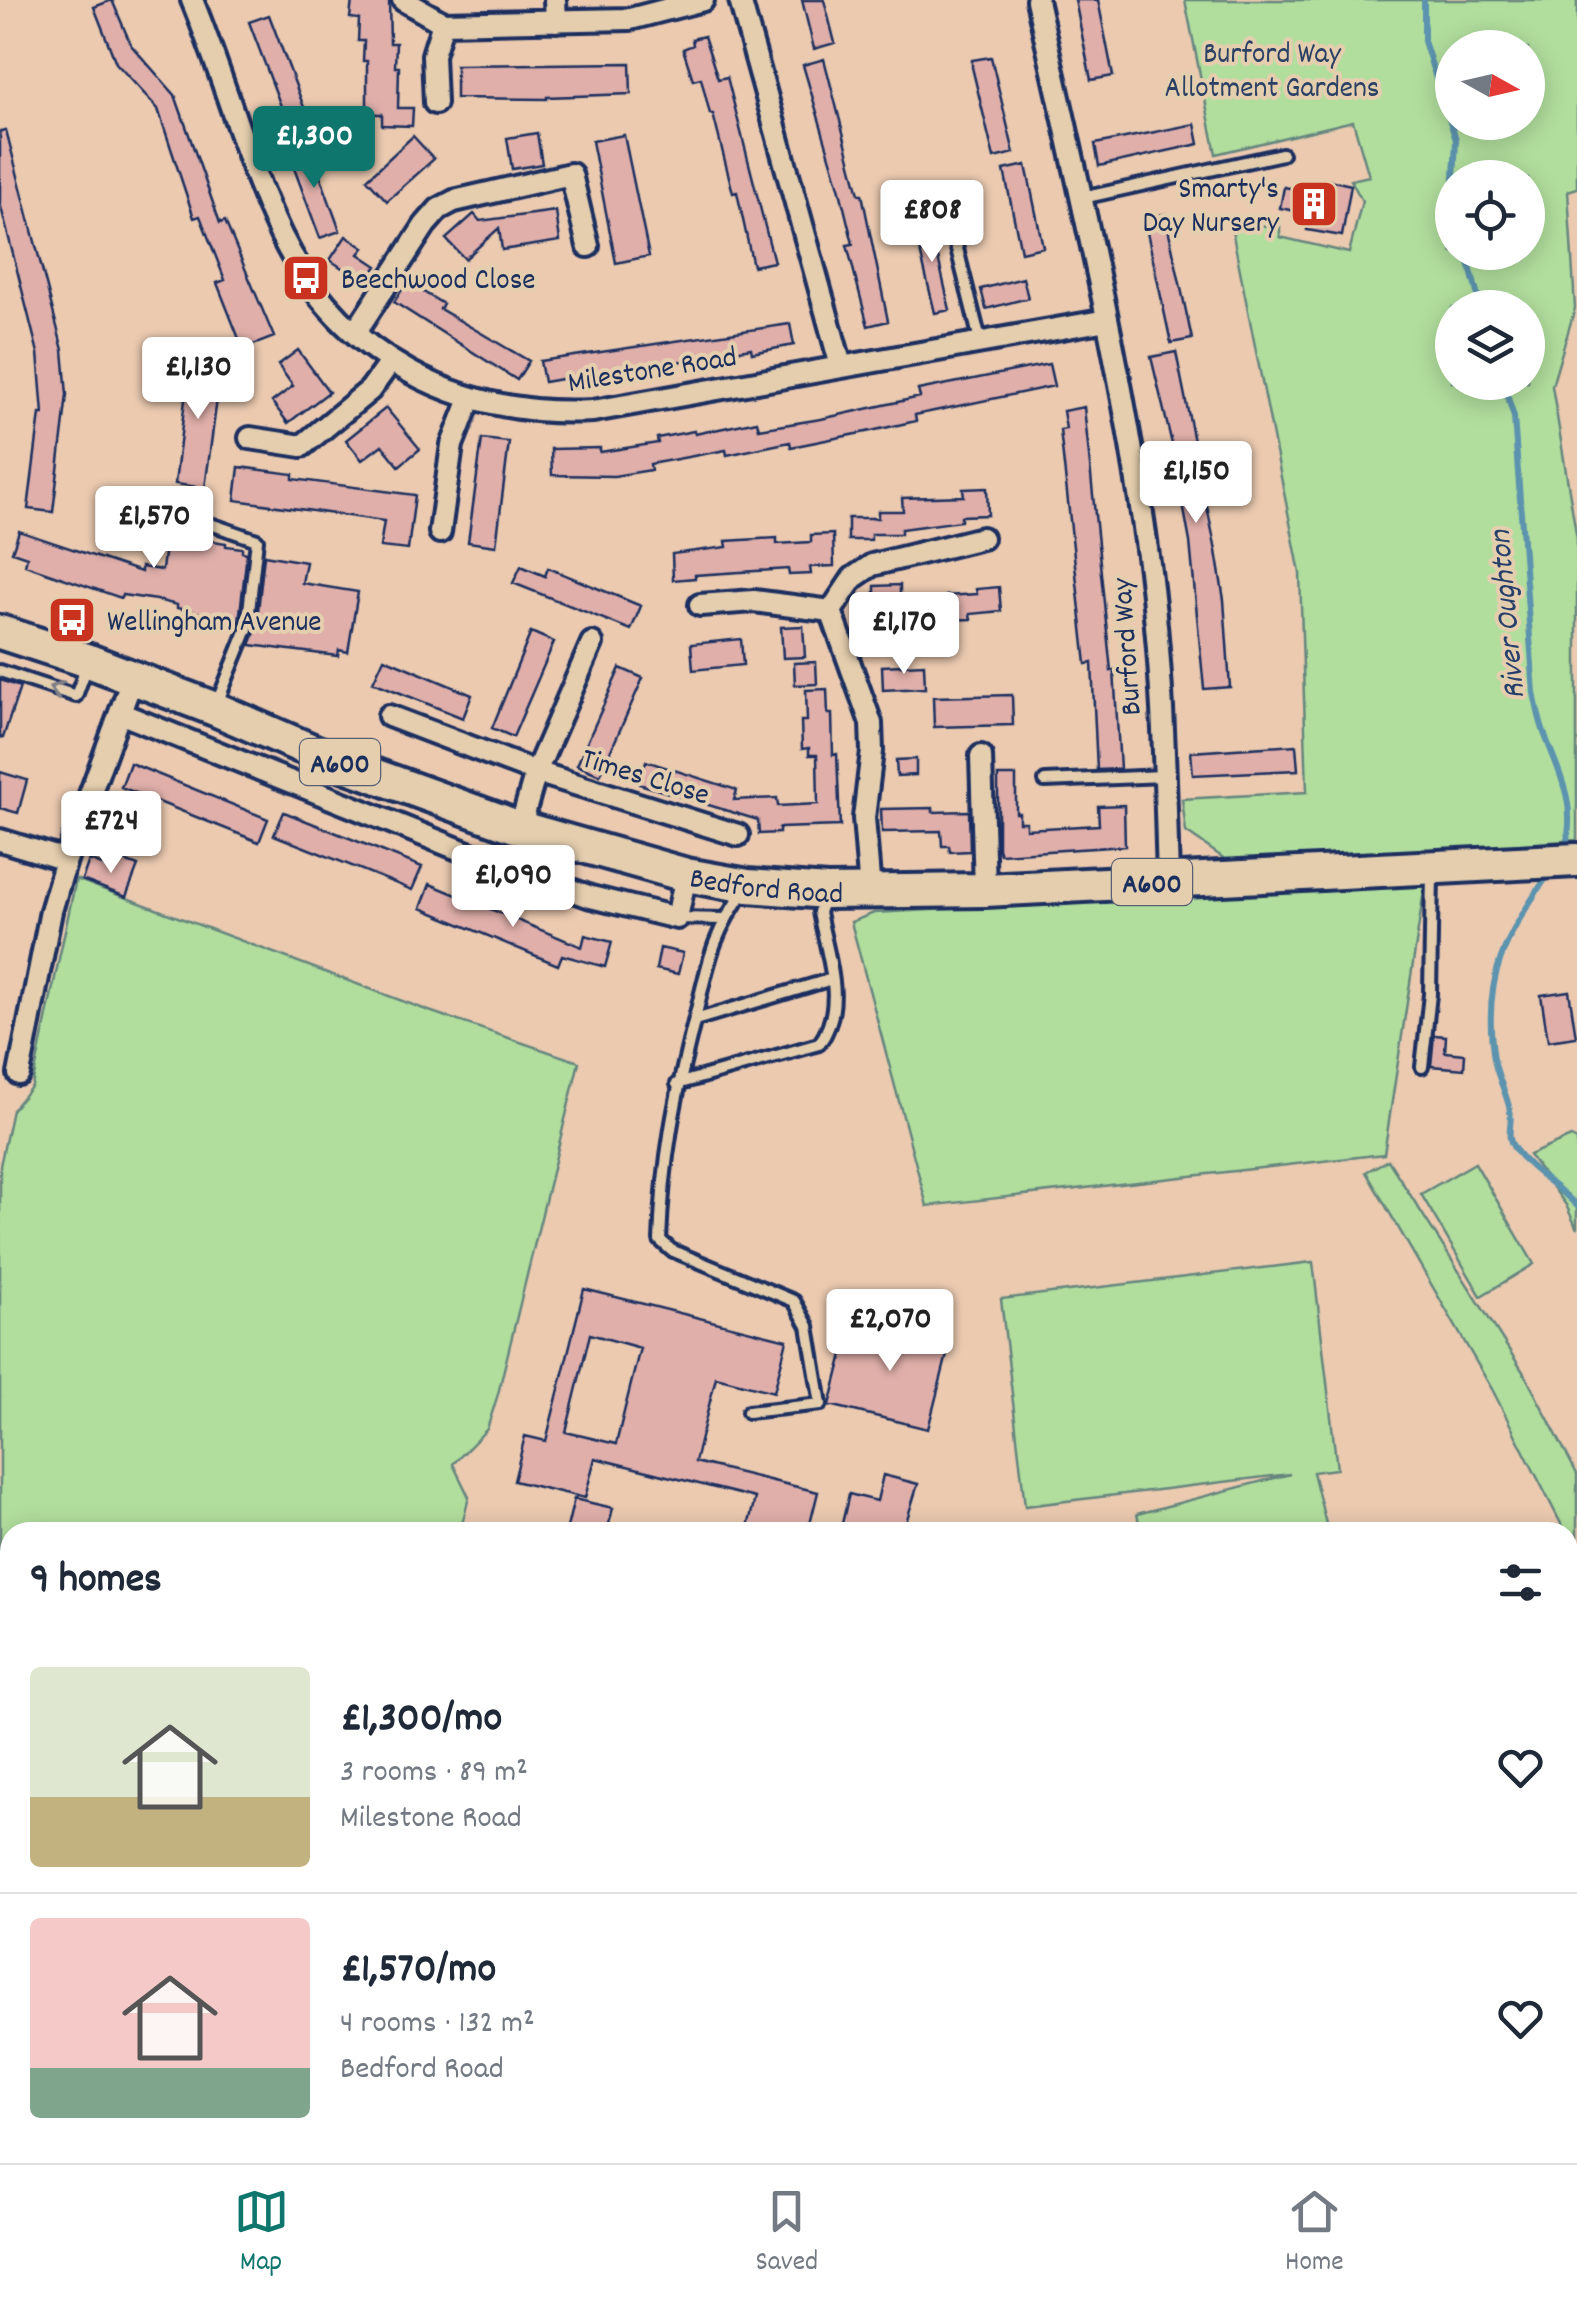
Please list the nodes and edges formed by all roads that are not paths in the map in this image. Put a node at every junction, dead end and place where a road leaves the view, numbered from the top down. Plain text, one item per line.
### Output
1 (192, 0) edge
2 (403, 0) edge
3 (703, 0) edge
4 (740, 0) edge
5 (1038, 0) edge
6 (556, 10) edge
7 (443, 23) junction
8 (435, 104) dead end
9 (1282, 154) dead end
10 (1081, 198) junction
11 (950, 221) dead end
12 (588, 246) dead end
13 (1107, 320) junction
14 (355, 334) junction
15 (980, 340) junction
16 (391, 362) junction
17 (841, 366) junction
18 (470, 399) junction
19 (250, 438) dead end
20 (158, 506) dead end
21 (440, 532) dead end
22 (982, 538) dead end
23 (700, 605) dead end
24 (831, 612) junction
25 (0, 632) edge
26 (592, 643) dead end
27 (89, 660) junction
28 (0, 672) edge
29 (133, 678) junction
30 (215, 709) junction
31 (122, 714) junction
32 (389, 716) dead end
33 (981, 756) dead end
34 (536, 772) junction
35 (1165, 776) junction
36 (1045, 781) dead end
37 (520, 828) junction
38 (738, 835) dead end
39 (0, 840) edge
40 (66, 860) junction
41 (1577, 860) edge
42 (1432, 867) junction
43 (686, 875) junction
44 (1168, 881) junction
45 (748, 886) junction
46 (985, 890) junction
47 (827, 892) junction
48 (870, 892) junction
49 (677, 918) junction
50 (724, 918) junction
51 (832, 979) junction
52 (695, 1020) junction
53 (0, 1045) edge
54 (22, 1050) junction
55 (1422, 1067) dead end
56 (19, 1074) dead end
57 (677, 1084) junction
58 (748, 1412) dead end

1 - 14 street, Milestone Road
2 - 7 street
3 - 6 street
4 - 17 street
5 - 10 street, Burford Way
6 - 7 street
7 - 8 street
9 - 10 lane
10 - 13 street, Burford Way
11 - 15 lane
12 - 14 street
13 - 15 street, Milestone Road
13 - 35 street, Burford Way
14 - 16 street, Milestone Road
15 - 17 street, Milestone Road
16 - 18 street, Milestone Road
16 - 19 street
17 - 18 street, Milestone Road
18 - 21 street
20 - 30 lane
22 - 24 street
23 - 24 street
24 - 48 street
25 - 27 main road, Bedford Road / A600
26 - 34 street, Times Close
27 -> 28 lane
27 - 29 main road, Bedford Road / A600
29 - 30 main road, Bedford Road / A600
29 - 31 street
30 - 37 main road, Bedford Road / A600
31 - 40 street
31 - 49 street, Bedford Road
32 - 34 street, Times Close
33 - 46 street
34 - 37 street, Times Close
34 - 38 street, Times Close
35 - 36 lane
35 - 44 street, Burford Way
37 - 43 main road, Bedford Road / A600
39 - 40 street
40 - 54 street
41 - 42 main road, Bedford Road / A600
42 - 44 main road, Bedford Road / A600
42 - 55 lane
43 - 45 main road, Bedford Road / A600
43 - 49 street
44 - 46 main road, Bedford Road / A600
45 - 47 main road, Bedford Road / A600
45 - 50 lane
46 - 48 main road, Bedford Road / A600
47 - 48 main road, Bedford Road / A600
47 - 51 lane
49 - 50 lane
50 - 52 lane
51 - 52 lane
51 - 57 lane
52 - 57 lane
53 - 54 street
54 - 56 street
57 - 58 lane

